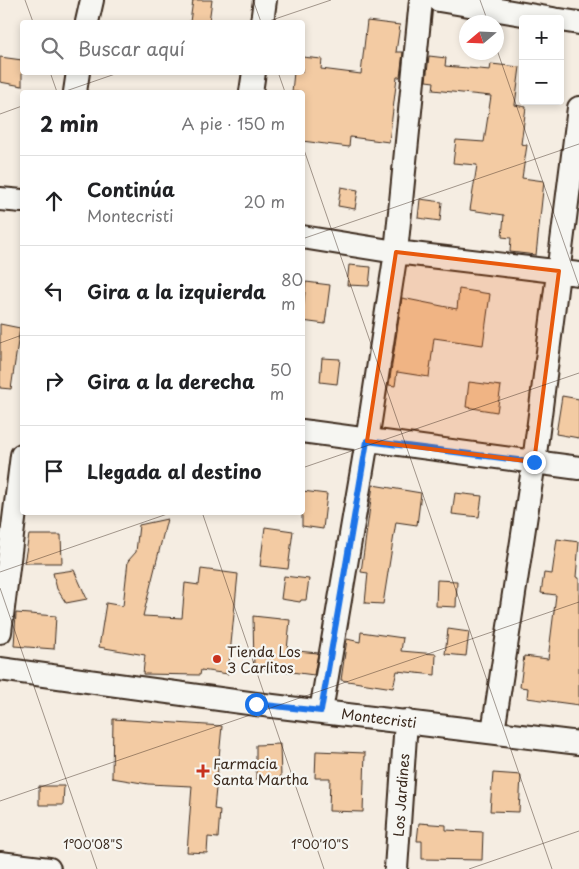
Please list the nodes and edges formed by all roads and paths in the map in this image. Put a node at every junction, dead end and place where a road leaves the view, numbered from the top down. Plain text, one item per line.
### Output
1 (92, 0) edge
2 (265, 0) edge
3 (421, 0) edge
4 (439, 0) edge
5 (529, 15) edge
6 (88, 20) edge
7 (262, 20) edge
8 (564, 21) edge
9 (579, 23) edge
10 (77, 75) edge
11 (254, 75) edge
12 (74, 90) edge
13 (251, 90) edge
14 (579, 108) edge
15 (0, 199) edge
16 (20, 201) edge
17 (305, 237) edge
18 (396, 252) junction
19 (569, 273) edge
20 (305, 431) edge
21 (367, 441) junction
22 (534, 462) junction
23 (579, 468) edge
24 (20, 471) edge
25 (0, 632) edge
26 (0, 669) edge
27 (321, 711) junction
28 (406, 721) junction
29 (493, 732) junction
30 (579, 743) edge
31 (0, 863) edge
32 (49, 869) edge
33 (396, 869) edge

1 - 6 street
2 - 7 street
3 - 18 street
4 - 5 street
8 - 9 street
10 - 12 street
11 - 13 street
14 - 19 street
15 - 16 street
17 - 18 street
18 - 19 street
18 - 21 street
19 - 22 street
20 - 21 street
21 - 22 street
21 - 27 street
22 - 23 street
22 - 29 street
24 - 25 street
26 - 27 street, Montecristi
27 - 28 street, Montecristi
28 - 29 street, Montecristi
28 - 33 street, Los Jardines
29 - 30 street, Montecristi
31 - 32 street

